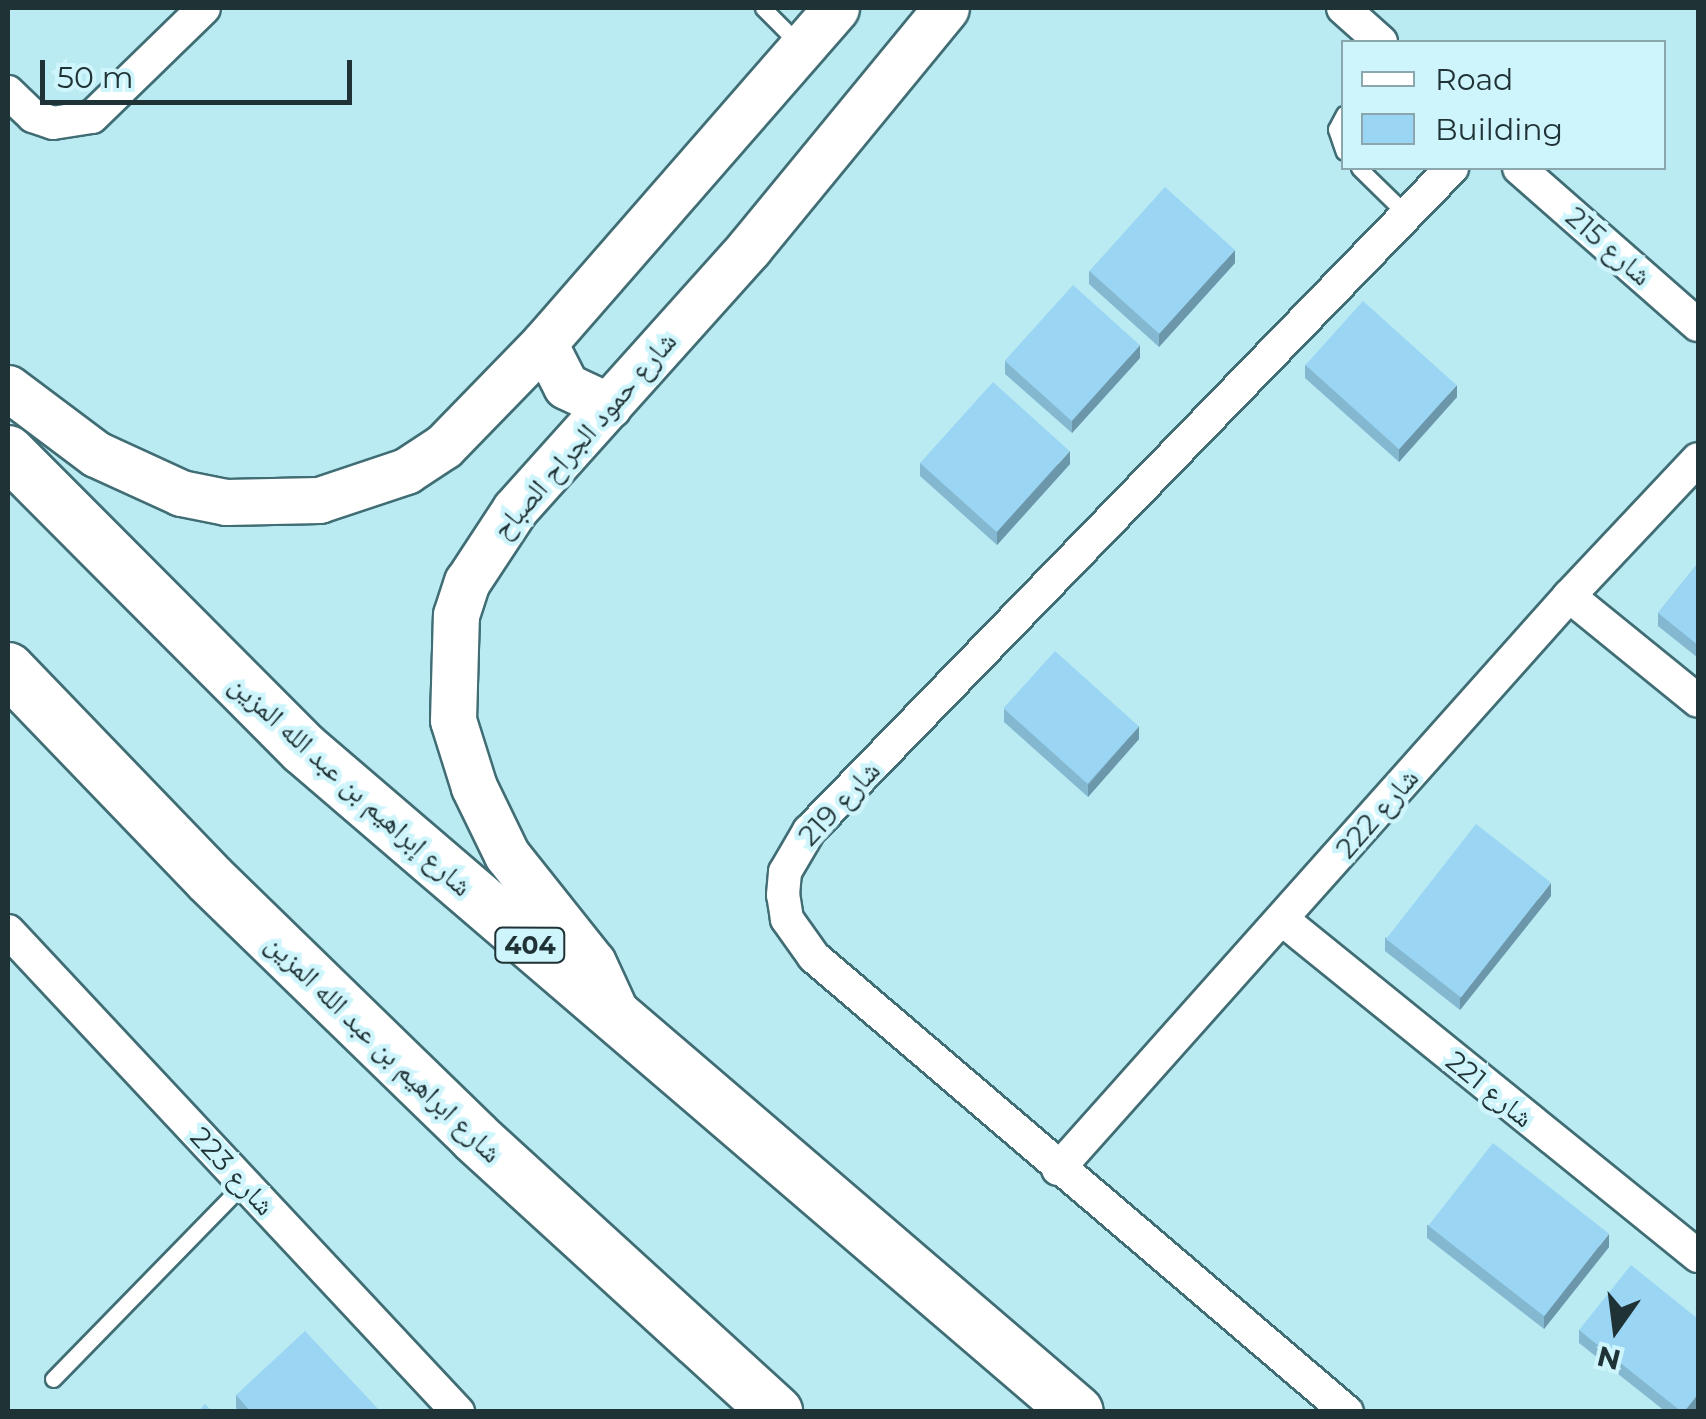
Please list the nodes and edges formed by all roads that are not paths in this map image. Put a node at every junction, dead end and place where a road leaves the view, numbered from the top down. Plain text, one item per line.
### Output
1 (204, 8) edge
2 (763, 8) edge
3 (836, 8) edge
4 (946, 8) edge
5 (1343, 8) edge
6 (1378, 40) edge
7 (804, 49) junction
8 (8, 92) edge
9 (1341, 120) edge
10 (1341, 143) edge
11 (1361, 170) edge
12 (1450, 170) edge
13 (1521, 170) edge
14 (1407, 216) junction
15 (1698, 326) edge
16 (544, 343) junction
17 (8, 388) edge
18 (609, 406) junction
19 (8, 452) edge
20 (1698, 460) edge
21 (1569, 596) junction
22 (8, 669) edge
23 (1698, 702) edge
24 (1283, 920) junction
25 (8, 931) edge
26 (621, 1024) junction
27 (1058, 1169) junction
28 (244, 1183) junction
29 (1698, 1256) edge
30 (53, 1378) dead end
31 (458, 1412) edge
32 (776, 1412) edge
33 (1077, 1412) edge
34 (1347, 1412) edge

1 - 8 street
2 - 7 lane
3 - 7 street
4 - 18 street, شارع حمود الجراح الصباح
5 - 6 street
7 - 16 street
9 - 10 lane
11 - 14 lane
12 - 14 street, شارع 219
13 - 15 street, شارع 215
14 - 27 street, شارع 219
16 - 17 street
16 - 18 street
18 - 26 street, شارع حمود الجراح الصباح
19 - 26 main road, شارع إبراهيم بن عبد الله المزين / 404
20 - 21 street, شارع 222
21 - 23 street
21 - 24 street, شارع 222
22 - 32 main road, شارع ابراهيم بن عبد الله المزين
24 - 27 street, شارع 222
24 - 29 street, شارع 221
25 - 28 street, شارع 223
26 - 33 main road, شارع إبراهيم بن عبد الله المزين / 404
27 - 34 street, شارع 219
28 - 30 lane
28 - 31 street, شارع 223

